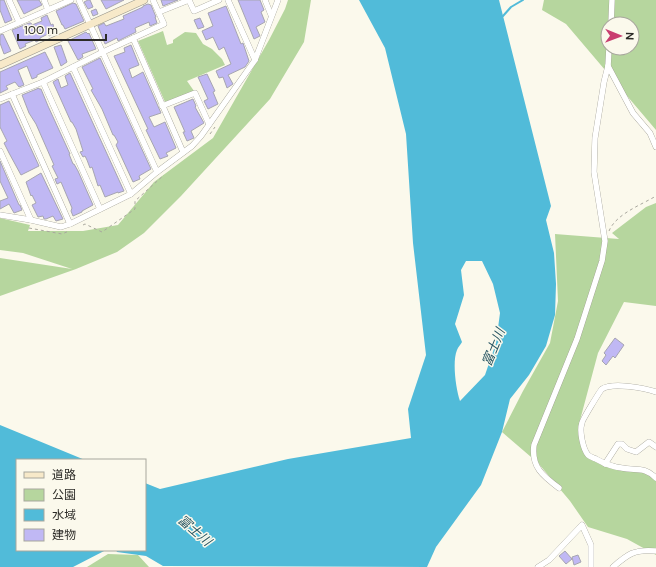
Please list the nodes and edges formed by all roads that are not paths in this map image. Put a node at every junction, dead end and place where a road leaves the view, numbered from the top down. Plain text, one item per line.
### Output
1 (9, 0) edge
2 (44, 0) edge
3 (71, 0) edge
4 (79, 0) edge
5 (144, 0) edge
6 (153, 0) edge
7 (189, 0) edge
8 (219, 0) edge
9 (228, 0) edge
10 (265, 0) edge
11 (278, 0) edge
12 (612, 0) edge
13 (48, 10) junction
14 (159, 12) junction
15 (271, 15) junction
16 (611, 16) edge
17 (19, 22) junction
18 (90, 24) junction
19 (0, 31) edge
20 (133, 38) junction
21 (103, 52) junction
22 (609, 56) edge
23 (255, 60) junction
24 (0, 65) edge
25 (608, 66) junction
26 (73, 67) junction
27 (43, 82) junction
28 (12, 94) junction
29 (0, 99) edge
30 (162, 106) junction
31 (209, 124) junction
32 (656, 147) edge
33 (0, 150) edge
34 (183, 152) junction
35 (157, 172) junction
36 (131, 194) junction
37 (100, 209) junction
38 (0, 215) edge
39 (31, 220) junction
40 (70, 224) junction
41 (656, 392) edge
42 (656, 447) edge
43 (605, 464) junction
44 (656, 478) edge
45 (559, 488) dead end
46 (656, 551) edge
47 (538, 567) edge
48 (591, 567) edge
49 (613, 567) edge

1 - 17 street
2 - 13 street
3 - 13 street
4 - 18 street
5 - 18 street
6 - 14 street
7 - 8 street
7 - 14 street
9 - 23 street
10 - 15 street
11 - 15 street
12 - 16 street
13 - 17 street
14 - 20 street
15 - 23 street
17 - 19 street
18 - 21 street
18 - 24 street
20 - 21 street
20 - 30 street
21 - 26 street
21 - 35 street
22 - 25 street
23 - 31 street
25 - 32 street
25 - 45 street
26 - 27 street
26 - 36 street
27 - 28 street
27 - 37 street
28 - 29 street
28 - 40 street
30 - 31 street
30 - 34 street
31 - 34 street
33 - 39 street
34 - 35 street
35 - 36 street
36 - 37 street
37 - 40 street
38 - 39 street
39 - 40 street
41 - 43 street
42 - 43 street
43 - 44 street
46 - 49 street
47 - 48 street

